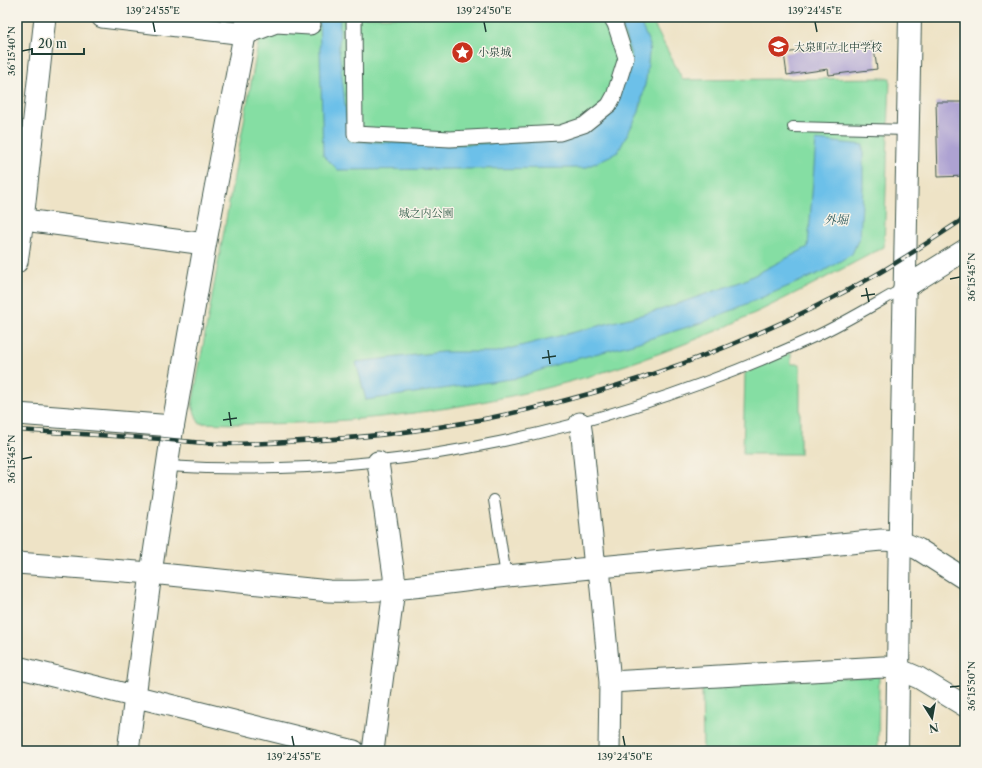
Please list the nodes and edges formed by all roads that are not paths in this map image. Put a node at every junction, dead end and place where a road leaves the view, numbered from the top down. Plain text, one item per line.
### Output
1 (45, 17) edge
2 (102, 17) edge
3 (354, 17) edge
4 (611, 17) edge
5 (910, 17) edge
6 (310, 24) dead end
7 (246, 25) edge
8 (793, 127) dead end
9 (907, 130) junction
10 (20, 219) edge
11 (205, 244) junction
12 (965, 250) edge
13 (17, 262) edge
14 (904, 288) junction
15 (17, 414) edge
16 (580, 423) junction
17 (173, 426) junction
18 (378, 462) junction
19 (167, 466) junction
20 (494, 500) dead end
21 (899, 542) junction
22 (17, 563) edge
23 (599, 568) junction
24 (151, 573) junction
25 (963, 574) edge
26 (506, 576) junction
27 (394, 589) junction
28 (17, 667) edge
29 (898, 669) junction
30 (610, 682) junction
31 (134, 697) junction
32 (965, 706) edge
33 (128, 751) edge
34 (354, 751) edge
35 (373, 751) edge
36 (609, 751) edge
37 (897, 751) edge

1 - 10 street
2 - 7 street
3 - 4 street
5 - 9 street
6 - 7 street
7 - 11 street
8 - 9 lane
9 - 14 street
10 - 11 street
10 - 13 street
11 - 17 street
12 - 14 street
14 - 16 lane
14 - 21 street
15 - 17 street
16 - 18 lane
16 - 23 street
17 - 19 street
18 - 19 lane
18 - 27 street
19 - 24 street
20 - 26 lane
21 - 23 street
21 - 25 street
21 - 29 street
22 - 24 street
23 - 26 street
23 - 30 street
24 - 27 street
24 - 31 street
26 - 27 street
27 - 35 street
28 - 31 street
29 - 30 street
29 - 32 street
29 - 37 street
30 - 36 street
31 - 33 street
31 - 34 street

